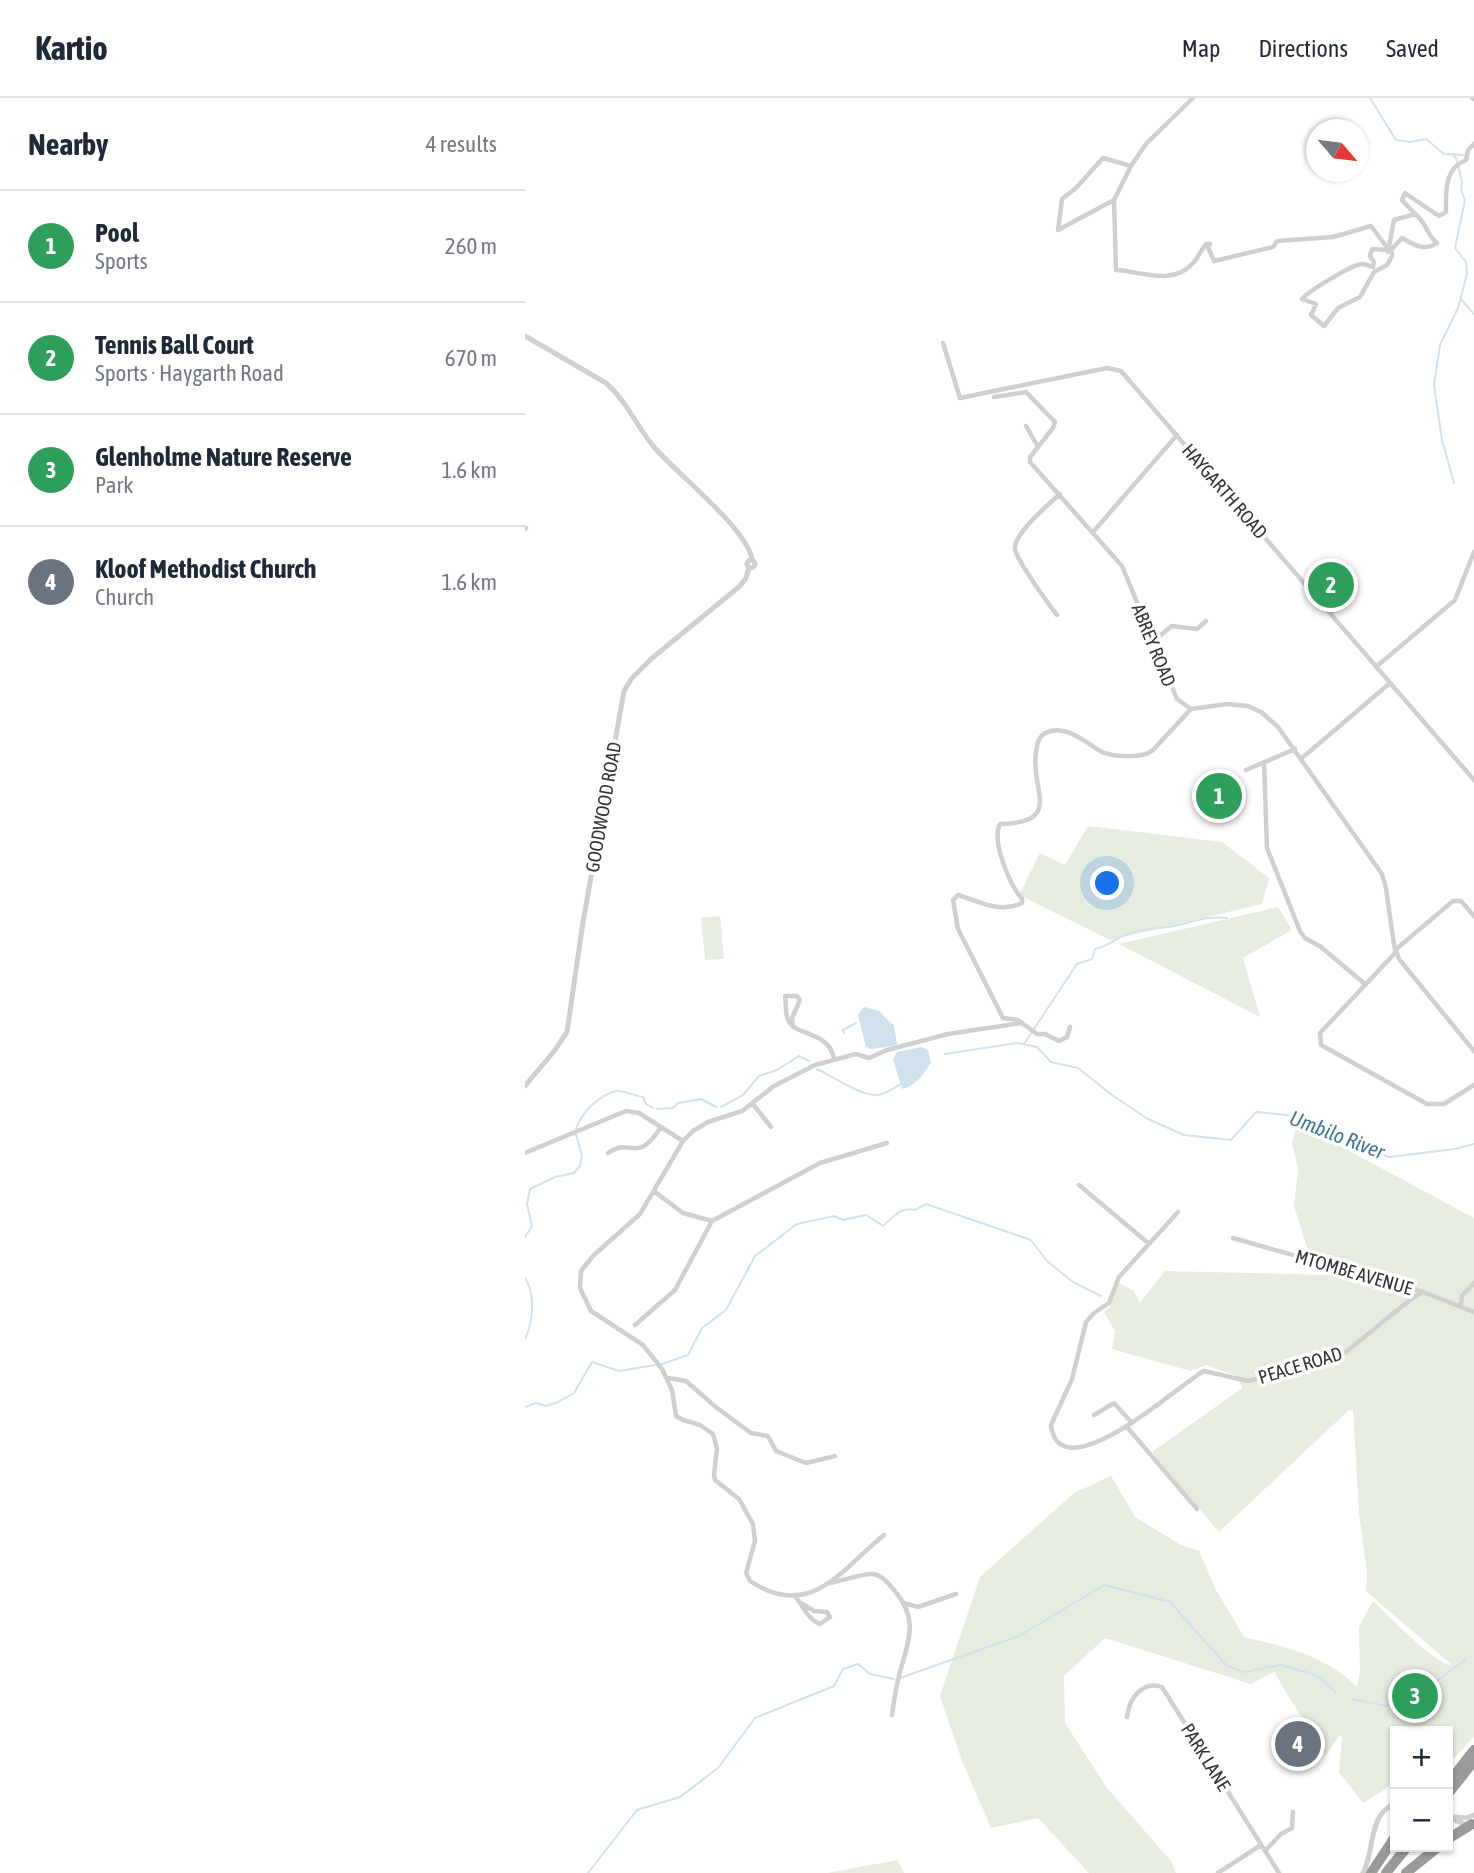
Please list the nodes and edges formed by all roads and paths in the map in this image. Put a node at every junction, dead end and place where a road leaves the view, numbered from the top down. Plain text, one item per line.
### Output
1 (1193, 98) edge
2 (1474, 144) edge
3 (1132, 166) junction
4 (1114, 200) junction
5 (1415, 214) junction
6 (1390, 253) junction
7 (525, 336) edge
8 (943, 342) dead end
9 (994, 397) dead end
10 (1026, 426) dead end
11 (1177, 435) junction
12 (1038, 447) junction
13 (1060, 494) junction
14 (1093, 532) junction
15 (1474, 552) edge
16 (1057, 615) dead end
17 (1206, 621) dead end
18 (1152, 642) junction
19 (1376, 667) junction
20 (1391, 683) junction
21 (1191, 709) junction
22 (1295, 749) junction
23 (1302, 758) junction
24 (1264, 762) junction
25 (1246, 770) dead end
26 (1474, 780) edge
27 (1474, 916) edge
28 (1395, 951) junction
29 (1365, 984) junction
30 (1021, 1023) junction
31 (793, 1027) junction
32 (1070, 1027) dead end
33 (1474, 1051) edge
34 (834, 1059) junction
35 (1474, 1084) edge
36 (525, 1086) edge
37 (753, 1104) junction
38 (661, 1127) junction
39 (771, 1127) dead end
40 (683, 1141) junction
41 (887, 1143) dead end
42 (525, 1153) edge
43 (608, 1153) dead end
44 (1079, 1185) dead end
45 (655, 1191) junction
46 (1178, 1212) dead end
47 (712, 1221) junction
48 (1233, 1238) dead end
49 (1148, 1243) junction
50 (1474, 1283) edge
51 (1423, 1292) junction
52 (1462, 1296) junction
53 (1447, 1301) junction
54 (1460, 1307) junction
55 (1474, 1312) edge
56 (635, 1325) dead end
57 (667, 1378) junction
58 (1094, 1415) dead end
59 (1130, 1425) junction
60 (835, 1456) dead end
61 (1197, 1509) dead end
62 (884, 1535) dead end
63 (829, 1583) junction
64 (956, 1594) dead end
65 (795, 1597) junction
66 (800, 1603) junction
67 (904, 1603) junction
68 (892, 1715) dead end
69 (1127, 1717) dead end
70 (1474, 1743) edge
71 (1474, 1750) edge
72 (1474, 1761) edge
73 (1453, 1767) edge
74 (1453, 1777) edge
75 (1452, 1789) edge
76 (1390, 1806) edge
77 (1293, 1812) dead end
78 (1453, 1818) edge
79 (1473, 1820) edge
80 (1453, 1835) edge
81 (1261, 1844) junction
82 (1390, 1845) edge
83 (1265, 1851) junction
84 (1392, 1852) edge
85 (1402, 1852) edge
86 (1432, 1852) edge
87 (1218, 1873) edge
88 (1279, 1873) edge
89 (1363, 1873) edge
90 (1373, 1873) edge
91 (1386, 1873) edge
92 (1406, 1873) edge

1 - 3 street
2 - 5 street
3 - 4 street
3 - 4 street
4 - 6 street
5 - 6 street
5 - 6 street
6 - 6 street
7 - 36 street, GOODWOOD ROAD
8 - 11 street, HAYGARTH ROAD
9 - 12 street
10 - 12 street
11 - 14 street
11 - 19 street, HAYGARTH ROAD
12 - 13 street, ABREY ROAD
13 - 14 street, ABREY ROAD
13 - 16 street
14 - 18 street, ABREY ROAD
15 - 19 street
17 - 18 street
18 - 21 street, ABREY ROAD
19 - 20 street, HAYGARTH ROAD
20 - 23 street
20 - 26 street, HAYGARTH ROAD
21 - 22 street
21 - 30 street
22 - 23 street
22 - 24 street
23 - 28 street
24 - 25 street
24 - 29 street
27 - 28 street
28 - 29 street
28 - 33 street
29 - 35 street
30 - 32 street
30 - 34 street
31 - 31 street
31 - 34 street
34 - 37 street
37 - 39 street
37 - 40 street
38 - 40 street
38 - 42 street
38 - 43 street
40 - 45 street
41 - 47 street
44 - 49 street
45 - 47 street
45 - 57 street
46 - 49 street, PEACE ROAD
47 - 56 street
48 - 51 street, MTOMBE AVENUE
49 - 59 street, PEACE ROAD
50 - 52 street
51 - 53 street, MTOMBE AVENUE
51 - 59 street, PEACE ROAD
52 - 53 street
52 - 54 street
53 - 54 street, MTOMBE AVENUE
54 - 55 street, MTOMBE AVENUE
57 - 60 street
57 - 65 street
58 - 59 street
59 - 61 street
62 - 63 street
63 - 65 street
63 - 67 street
64 - 67 street
65 - 66 street
66 - 66 street
67 - 68 street
69 - 81 street, PARK LANE
70 - 73 highway
71 - 74 highway
72 - 75 highway
76 - 89 street
77 - 83 street
78 - 79 street
79 - 80 highway
81 - 83 street, PARK LANE
81 - 87 street
82 - 90 highway
83 - 88 street, PARK LANE
84 - 90 highway
85 - 91 highway
86 - 92 highway

